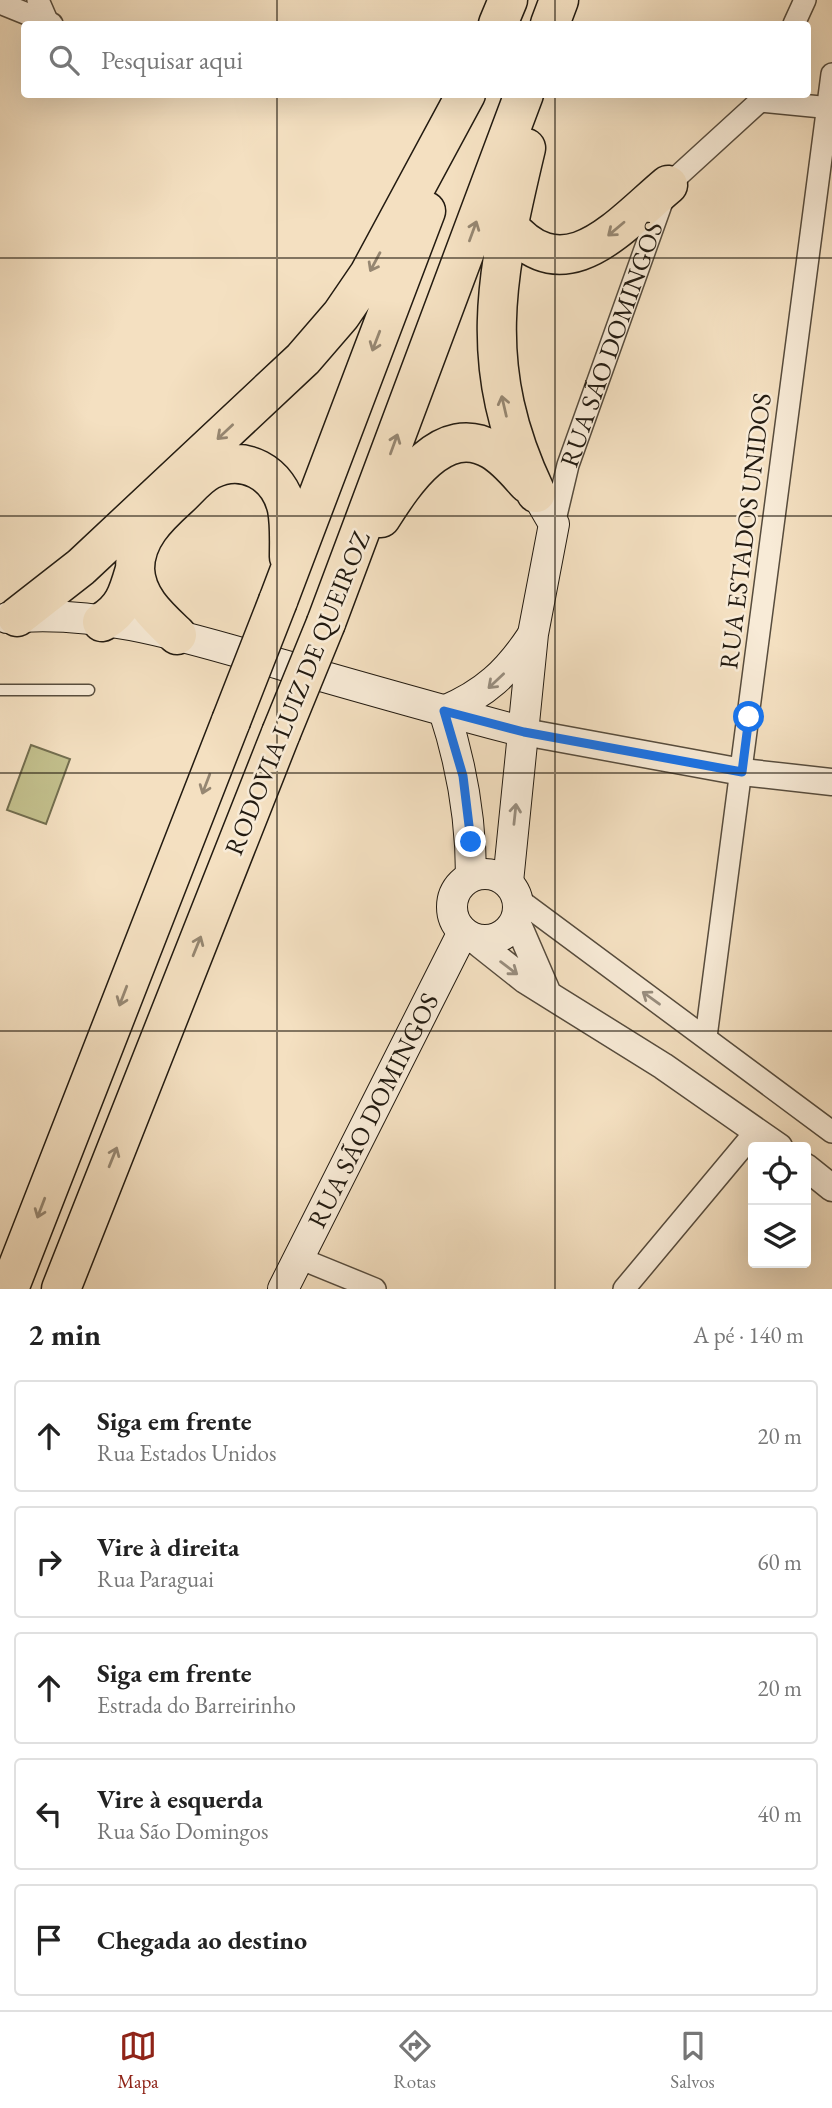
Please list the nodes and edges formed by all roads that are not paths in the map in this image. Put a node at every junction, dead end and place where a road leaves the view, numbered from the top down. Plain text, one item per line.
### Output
1 (38, 0) edge
2 (508, 0) edge
3 (560, 0) edge
4 (805, 0) edge
5 (0, 3) edge
6 (43, 21) edge
7 (48, 21) edge
8 (499, 21) edge
9 (551, 21) edge
10 (556, 21) edge
11 (795, 21) edge
12 (832, 74) edge
13 (466, 98) edge
14 (466, 98) edge
15 (523, 98) edge
16 (538, 98) edge
17 (761, 98) edge
18 (830, 108) edge
19 (668, 185) junction
20 (508, 225) junction
21 (545, 509) junction
22 (81, 567) junction
23 (135, 569) junction
24 (346, 573) junction
25 (283, 587) junction
26 (8, 618) edge
27 (94, 621) junction
28 (533, 634) junction
29 (177, 635) junction
30 (0, 690) edge
31 (89, 690) dead end
32 (444, 711) junction
33 (524, 732) junction
34 (742, 772) junction
35 (832, 782) edge
36 (471, 876) junction
37 (514, 900) junction
38 (467, 935) junction
39 (548, 994) junction
40 (706, 1037) junction
41 (757, 1131) junction
42 (832, 1132) edge
43 (772, 1142) edge
44 (811, 1171) edge
45 (832, 1188) edge
46 (299, 1258) junction
47 (9, 1289) edge
48 (61, 1289) edge
49 (283, 1289) edge
50 (375, 1289) edge
51 (624, 1289) edge

1 - 7 street
2 - 8 highway
3 - 9 highway
3 - 10 highway
4 - 11 street
5 - 6 street
12 - 18 street, RUA ESTADOS UNIDOS
13 -> 22 highway
14 -> 25 highway, RODOVIA LUIZ DE QUEIROZ
24 -> 15 highway, RODOVIA LUIZ DE QUEIROZ
16 - 20 highway
17 - 18 street
17 - 19 street, RUA SÃO DOMINGOS
18 - 34 street, RUA ESTADOS UNIDOS
19 -> 20 highway
19 - 21 street, RUA SÃO DOMINGOS
21 -> 20 highway
21 - 24 highway
21 - 28 main road, RUA SÃO DOMINGOS
22 - 26 highway
22 - 27 highway
23 - 25 highway
23 - 27 highway
23 - 29 highway
48 -> 24 highway, RODOVIA LUIZ DE QUEIROZ, bridge
25 -> 47 highway, RODOVIA LUIZ DE QUEIROZ, bridge
26 - 27 main road
27 - 29 main road
28 -> 32 main road, RUA SÃO DOMINGOS
28 - 33 main road, RUA SÃO DOMINGOS
29 - 32 main road
30 - 31 lane
32 - 33 main road
32 - 36 main road
33 - 34 street
37 -> 33 main road, RUA SÃO DOMINGOS
34 - 35 street
34 - 40 street, RUA ESTADOS UNIDOS
36 - 37 main road
36 - 38 main road
37 - 38 main road
37 - 39 street
40 -> 37 street
38 -> 39 street
38 - 46 main road, RUA SÃO DOMINGOS
39 - 41 street
40 - 42 street
41 - 43 street
41 - 51 street
44 - 45 street
46 - 49 main road, RUA SÃO DOMINGOS
46 - 50 street

